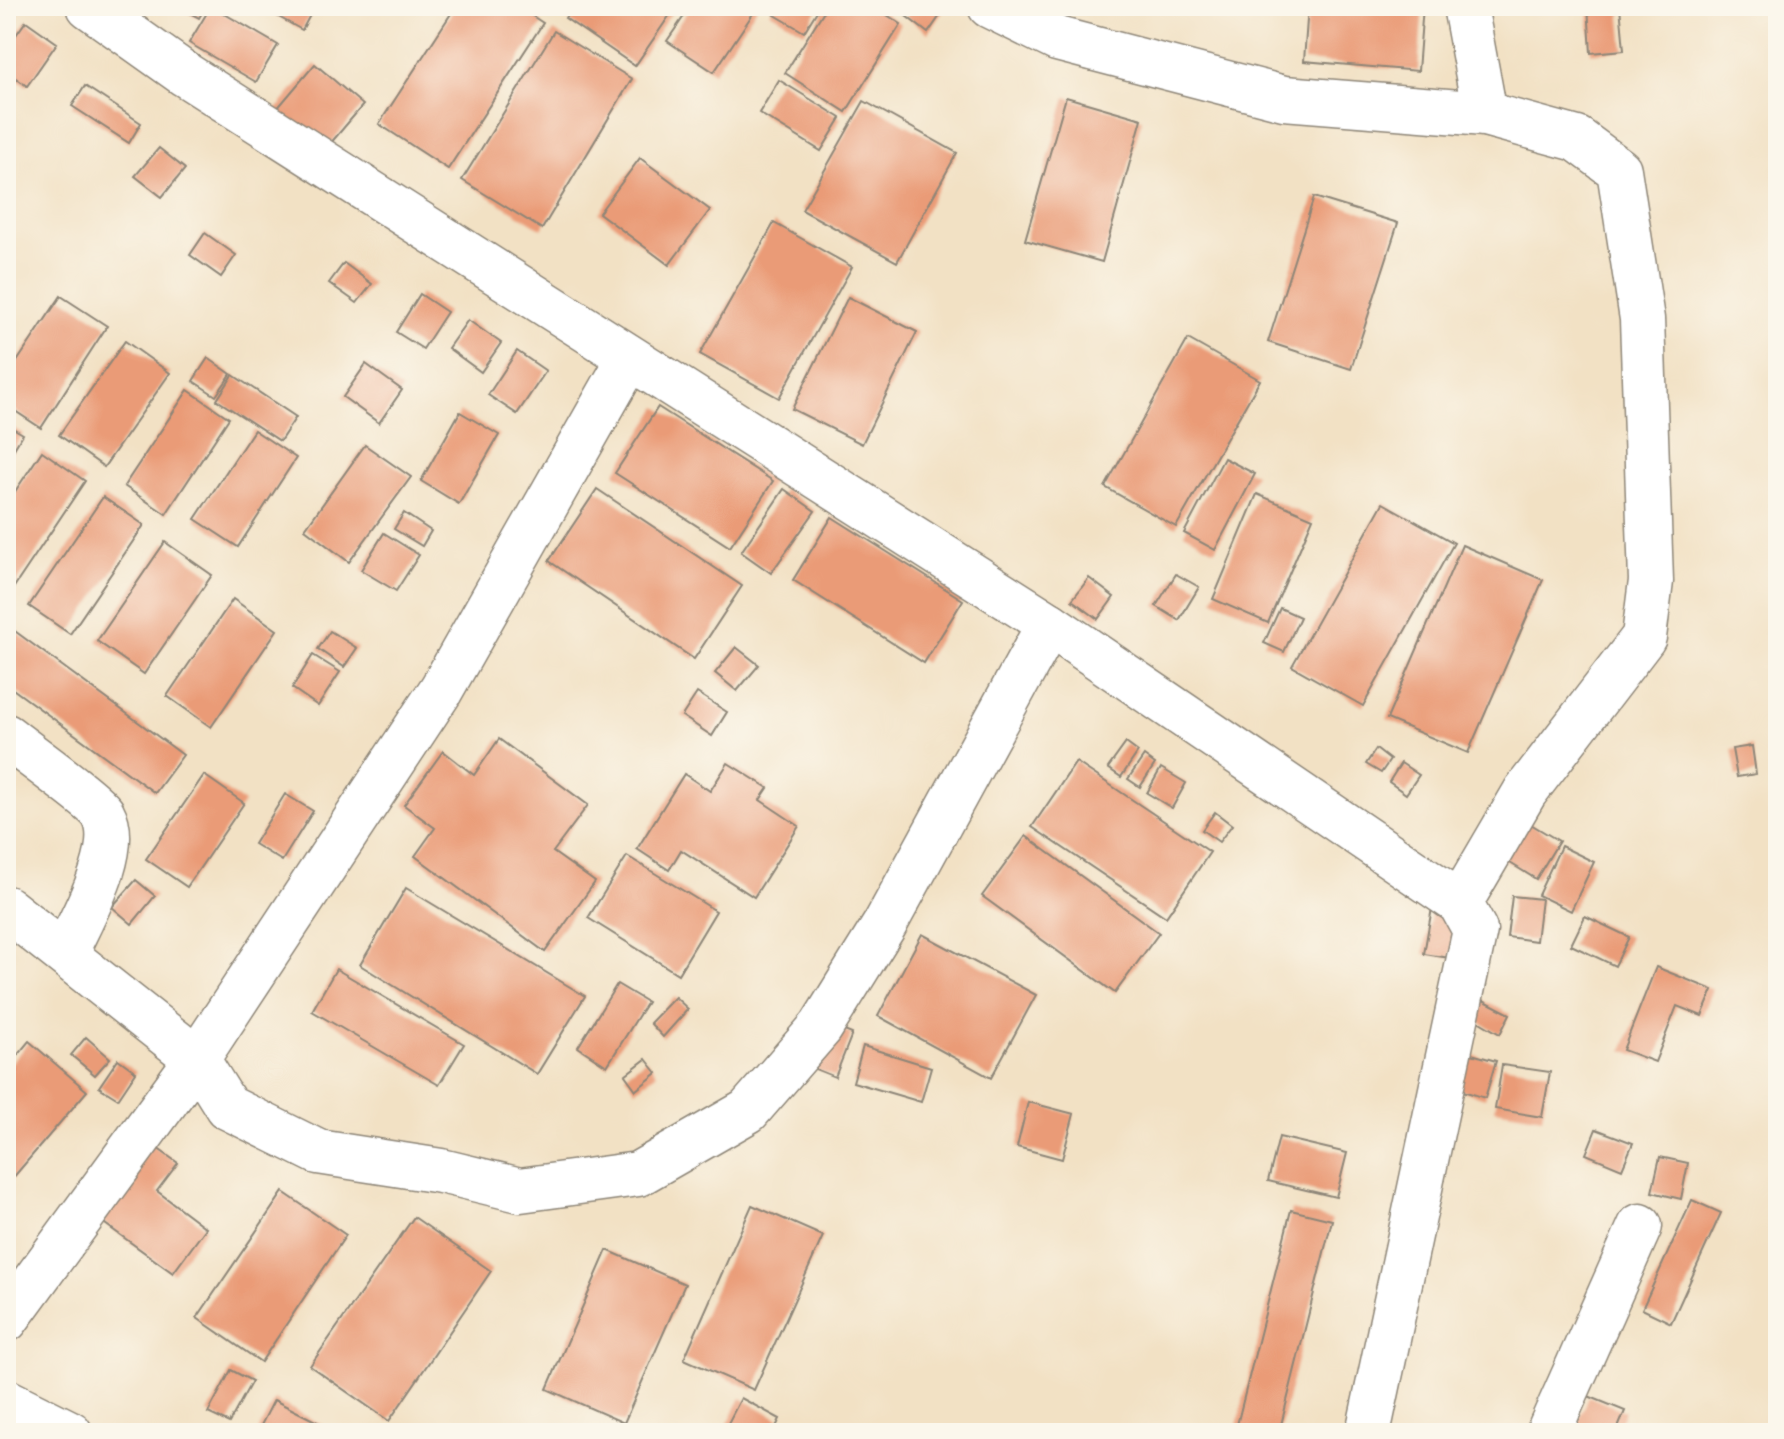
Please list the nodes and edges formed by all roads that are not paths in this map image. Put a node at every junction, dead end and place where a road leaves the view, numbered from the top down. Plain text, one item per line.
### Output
1 (89, 6) edge
2 (990, 6) edge
3 (1465, 6) edge
4 (1485, 114) junction
5 (629, 359) junction
6 (1049, 624) junction
7 (6, 736) edge
8 (1460, 903) junction
9 (6, 908) edge
10 (65, 954) junction
11 (197, 1059) junction
12 (1640, 1226) dead end
13 (6, 1320) edge
14 (6, 1401) edge
15 (70, 1433) edge
16 (1368, 1433) edge
17 (1548, 1433) edge

1 - 5 street
2 - 4 street
3 - 4 street
4 - 8 street
5 - 6 street
5 - 11 street
6 - 8 street
6 - 11 street
7 - 10 street
8 - 16 street
9 - 10 street
10 - 11 street
11 - 13 street
12 - 17 street
14 - 15 street

